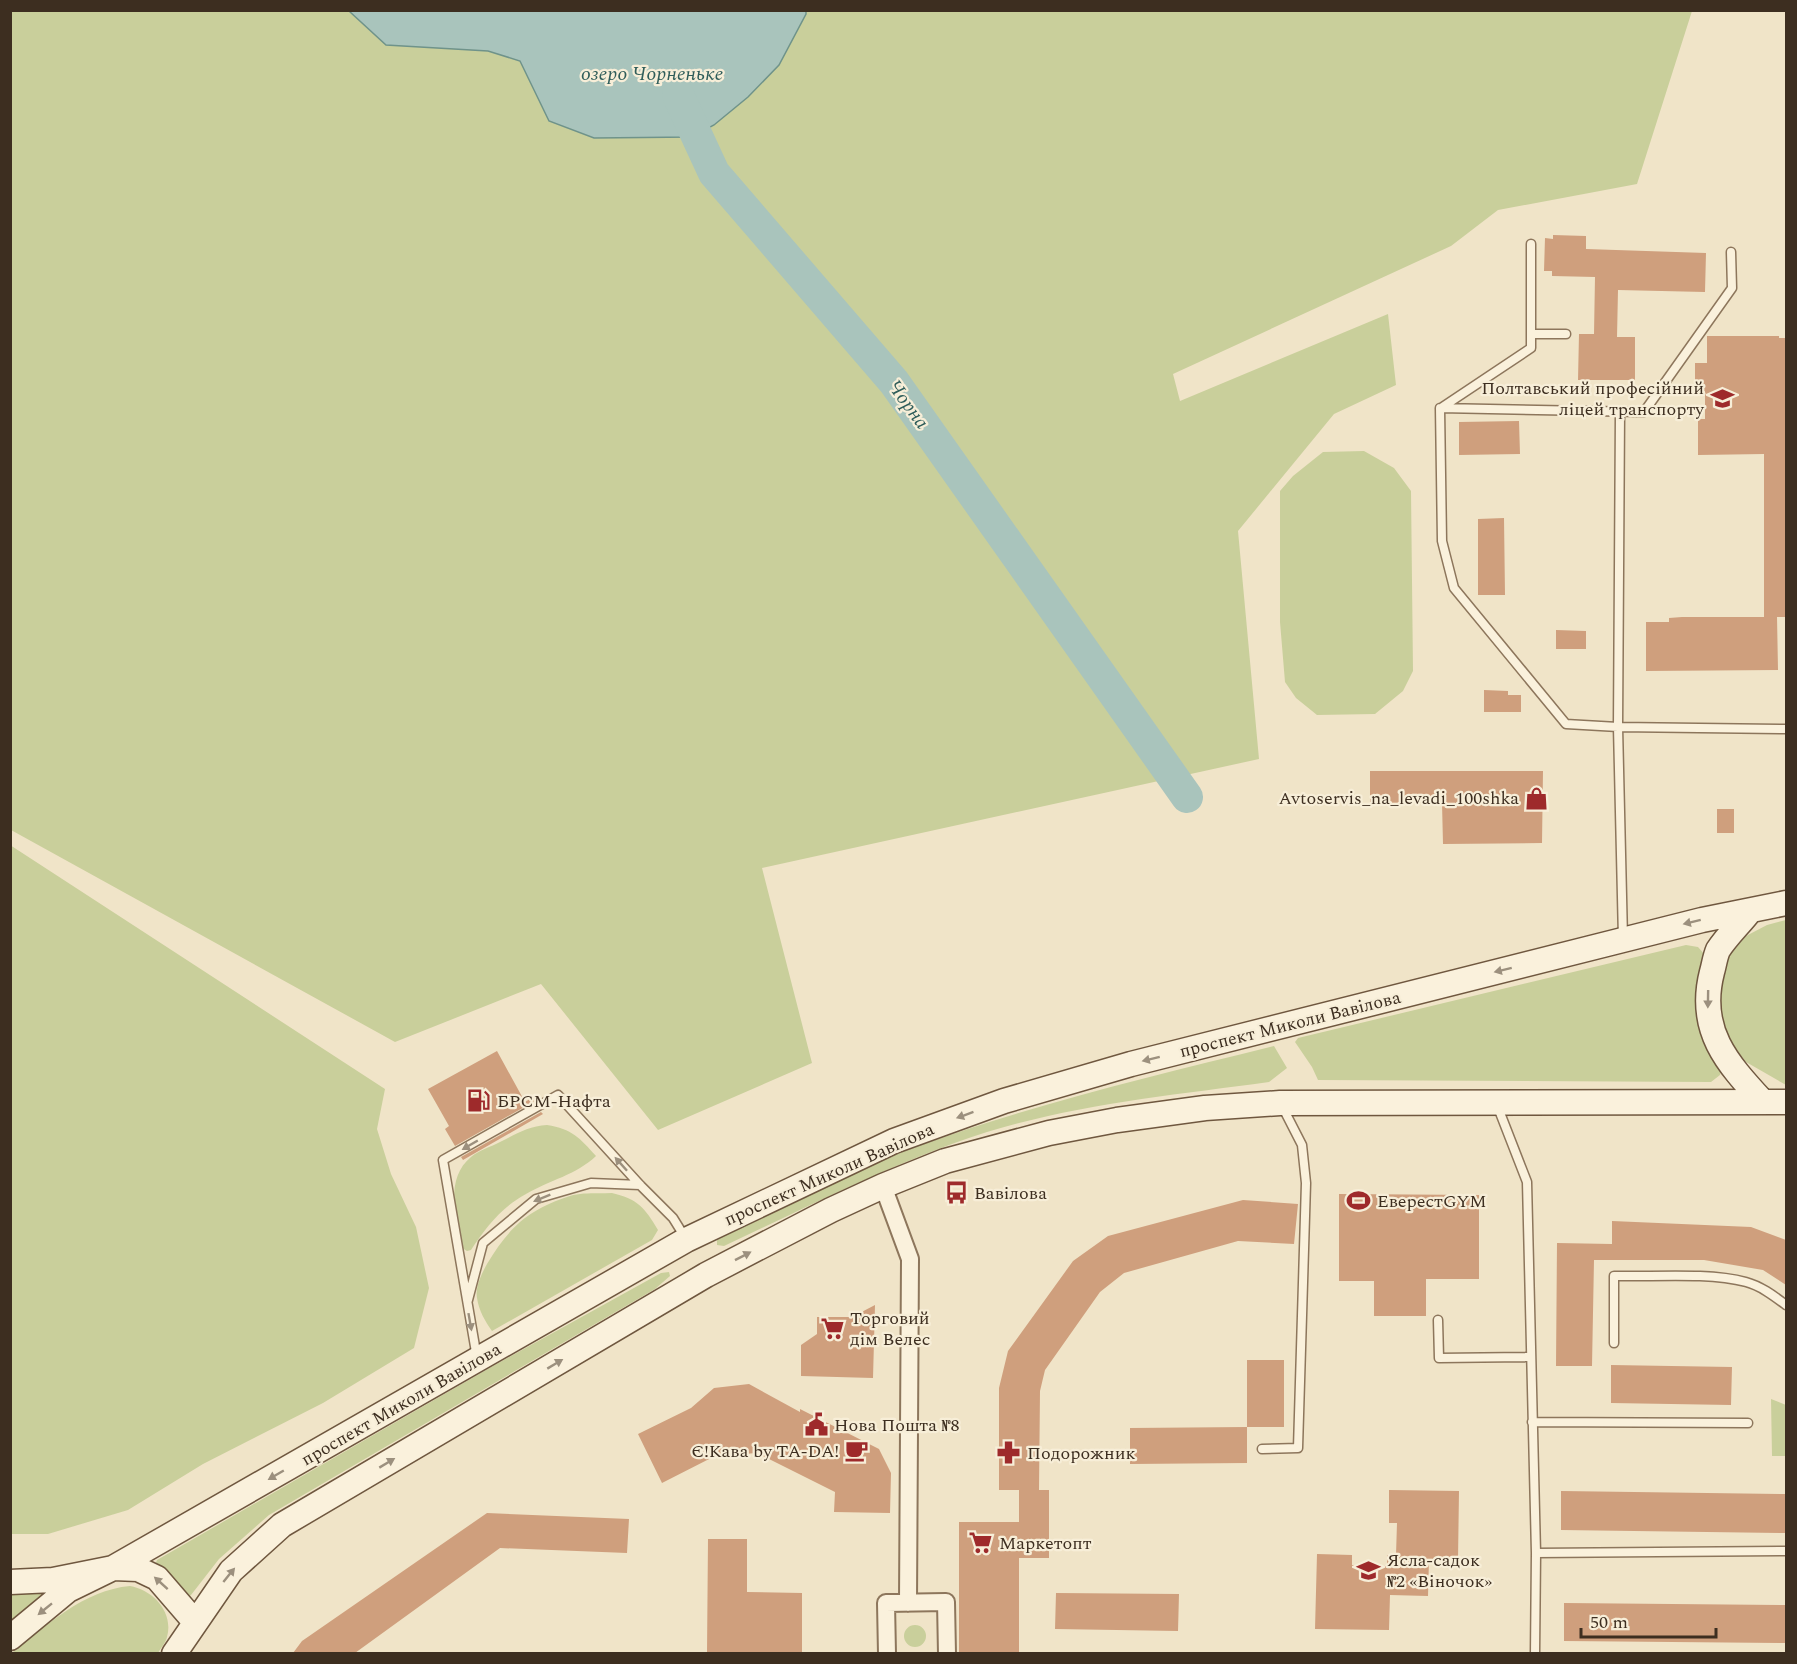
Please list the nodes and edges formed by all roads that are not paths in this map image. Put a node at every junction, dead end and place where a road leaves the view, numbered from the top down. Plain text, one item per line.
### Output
1 (1531, 244) dead end
2 (1731, 252) dead end
3 (1531, 334) junction
4 (1566, 334) dead end
5 (1440, 408) junction
6 (1620, 412) junction
7 (1618, 728) junction
8 (1786, 729) edge
9 (1786, 903) edge
10 (1750, 911) junction
11 (1623, 939) junction
12 (1496, 1102) junction
13 (1775, 1102) edge
14 (1280, 1103) junction
15 (640, 1185) junction
16 (883, 1186) junction
17 (686, 1240) junction
18 (706, 1275) junction
19 (467, 1302) junction
20 (1786, 1305) edge
21 (1438, 1320) dead end
22 (1614, 1343) dead end
23 (1531, 1358) junction
24 (477, 1360) junction
25 (1532, 1422) junction
26 (1748, 1423) dead end
27 (1262, 1449) dead end
28 (1786, 1551) edge
29 (1536, 1553) junction
30 (113, 1568) junction
31 (10, 1582) edge
32 (908, 1603) junction
33 (195, 1622) junction
34 (10, 1638) edge
35 (174, 1653) edge
36 (887, 1653) edge
37 (947, 1653) edge
38 (1534, 1653) edge

1 - 3 lane
2 - 6 lane
3 - 4 lane
3 - 5 lane
5 - 6 lane
5 - 7 lane
6 - 7 lane
7 - 8 lane
7 - 11 lane
9 - 10 main road, проспект Миколи Вавілова
10 -> 11 main road, проспект Миколи Вавілова
10 -> 13 main road
11 -> 17 main road, проспект Миколи Вавілова
12 - 13 main road, проспект Миколи Вавілова
12 - 14 main road, проспект Миколи Вавілова
12 - 23 lane
14 - 16 main road, проспект Миколи Вавілова
14 - 27 lane
15 - 17 lane
15 -> 19 lane
15 -> 19 lane
18 -> 16 main road, проспект Миколи Вавілова
16 - 32 street
17 - 18 main road
17 - 24 main road, проспект Миколи Вавілова
33 -> 18 main road, проспект Миколи Вавілова
19 -> 24 lane
20 - 22 lane
21 - 23 lane
23 - 25 lane
24 -> 30 main road, проспект Миколи Вавілова
25 - 26 lane
25 - 29 lane
28 - 29 lane
29 - 38 lane
30 - 31 main road
33 -> 30 main road
30 -> 34 main road
32 - 36 street
32 - 37 street
33 - 35 main road, проспект Миколи Вавілова

